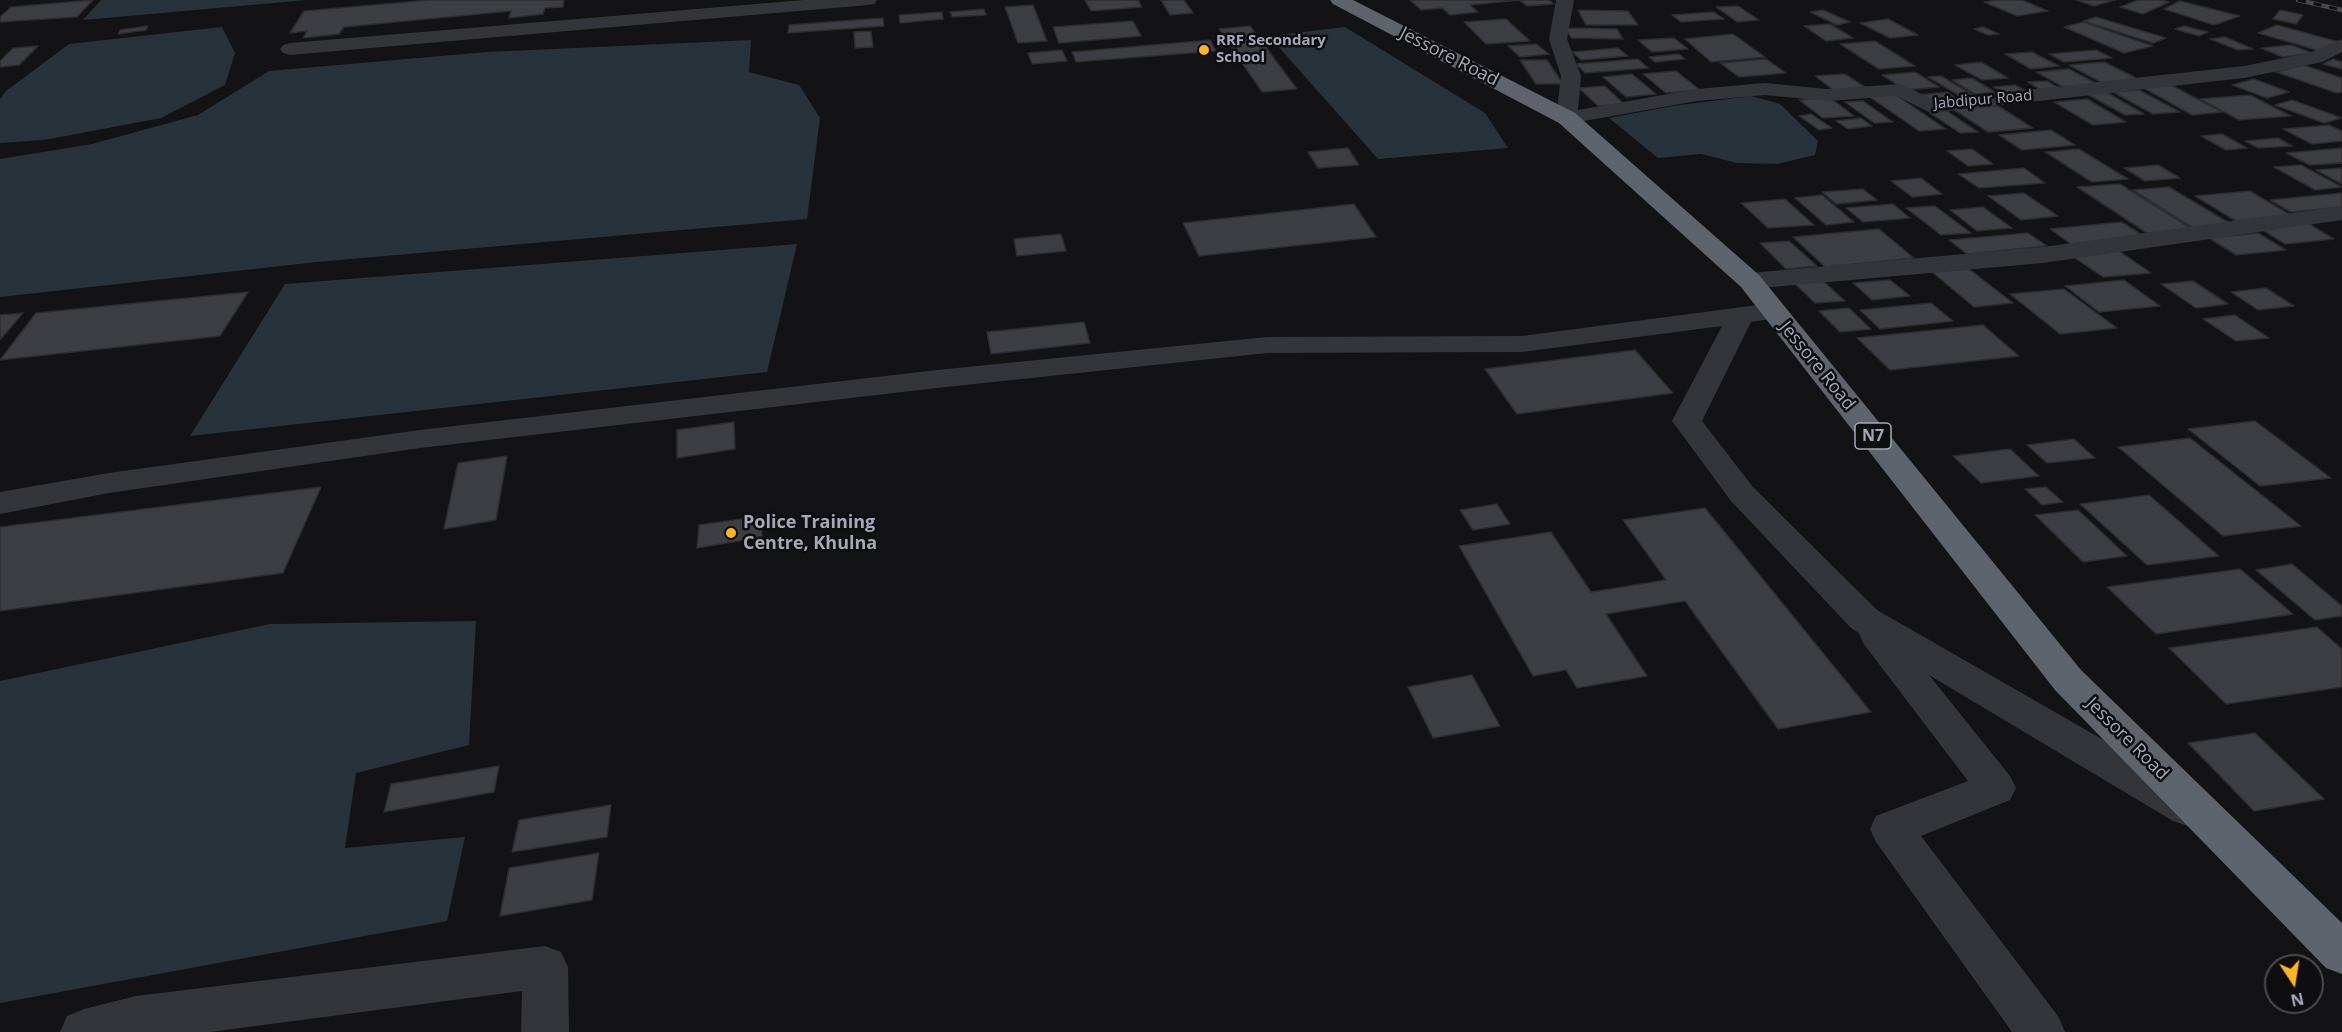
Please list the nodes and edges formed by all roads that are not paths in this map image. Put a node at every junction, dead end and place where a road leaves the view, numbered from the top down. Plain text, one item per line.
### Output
1 (868, 0) edge
2 (1339, 0) edge
3 (1565, 0) edge
4 (2342, 45) edge
5 (290, 49) dead end
6 (1567, 118) junction
7 (2342, 213) edge
8 (1750, 281) junction
9 (1757, 313) junction
10 (0, 502) edge
11 (1864, 619) junction
12 (2211, 823) junction
13 (2342, 953) edge
14 (84, 1032) edge
15 (545, 1032) edge
16 (2041, 1032) edge

1 - 5 street
2 - 6 highway, Jessore Road / N7
3 - 6 street
4 - 6 street, Jabdipur Road
6 - 8 highway, Jessore Road / N7
7 - 8 street
8 - 9 highway, Jessore Road / N7
9 - 10 street
9 - 11 street
9 - 12 highway, Jessore Road / N7
11 - 12 street
11 - 16 street
12 - 13 highway, Jessore Road / N7
14 - 15 street

